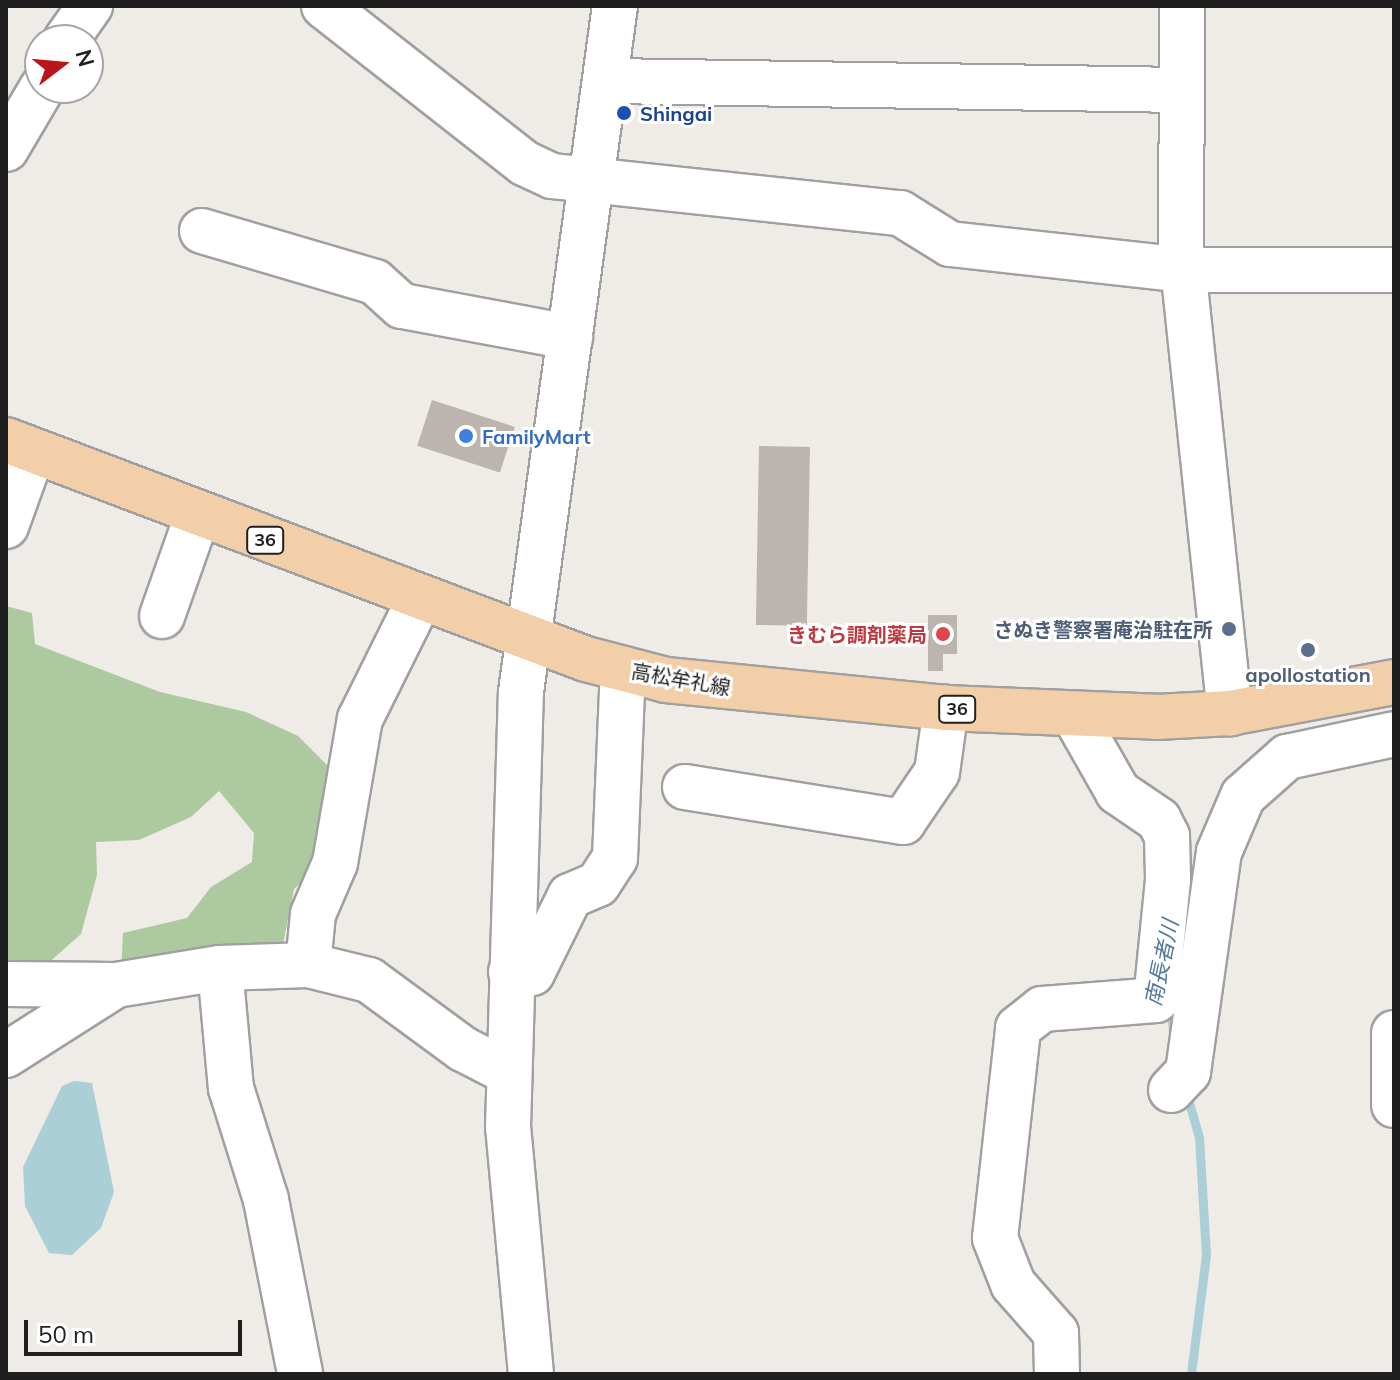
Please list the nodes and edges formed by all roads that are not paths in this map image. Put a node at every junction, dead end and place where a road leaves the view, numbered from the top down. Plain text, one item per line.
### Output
1 (324, 6) edge
2 (1182, 6) edge
3 (613, 7) edge
4 (609, 81) junction
5 (1182, 90) junction
6 (33, 104) edge
7 (6, 149) edge
8 (594, 178) junction
9 (202, 231) dead end
10 (1184, 270) junction
11 (1394, 270) edge
12 (570, 337) junction
13 (20, 446) edge
14 (198, 514) junction
15 (6, 526) edge
16 (420, 598) junction
17 (162, 616) dead end
18 (526, 635) junction
19 (623, 669) junction
20 (1394, 682) edge
21 (946, 708) junction
22 (1230, 713) junction
23 (1074, 715) junction
24 (1394, 734) edge
25 (685, 787) dead end
26 (308, 965) junction
27 (220, 968) junction
28 (511, 972) junction
29 (6, 984) edge
30 (116, 985) junction
31 (1179, 995) junction
32 (1394, 1033) edge
33 (6, 1055) edge
34 (508, 1072) junction
35 (1180, 1081) dead end
36 (1394, 1105) edge
37 (300, 1374) edge
38 (531, 1374) edge
39 (1057, 1374) edge

1 - 8 street
2 - 5 street
3 - 4 street
4 - 5 street
4 - 8 street
5 - 10 street
6 - 7 street
8 - 10 street
8 - 12 street
9 - 12 street
10 - 11 street
10 - 22 street
12 - 18 street
13 - 14 main road, 高松牟礼線 / 36
13 - 15 street
14 - 16 main road, 高松牟礼線 / 36
14 - 17 street
16 - 18 main road, 高松牟礼線 / 36
16 - 26 street
18 - 19 main road, 高松牟礼線 / 36
18 - 28 street
19 - 21 main road, 高松牟礼線 / 36
19 - 28 street
20 - 22 main road, 高松牟礼線 / 36
21 - 23 main road, 高松牟礼線 / 36
21 - 25 street
22 - 23 main road, 高松牟礼線 / 36
23 - 31 street
24 - 31 street
26 - 27 street
26 - 34 street
27 - 30 street
27 - 37 street
28 - 34 street
29 - 30 street
30 - 33 street
31 - 35 street
31 - 39 street
32 - 36 street
34 - 38 street

